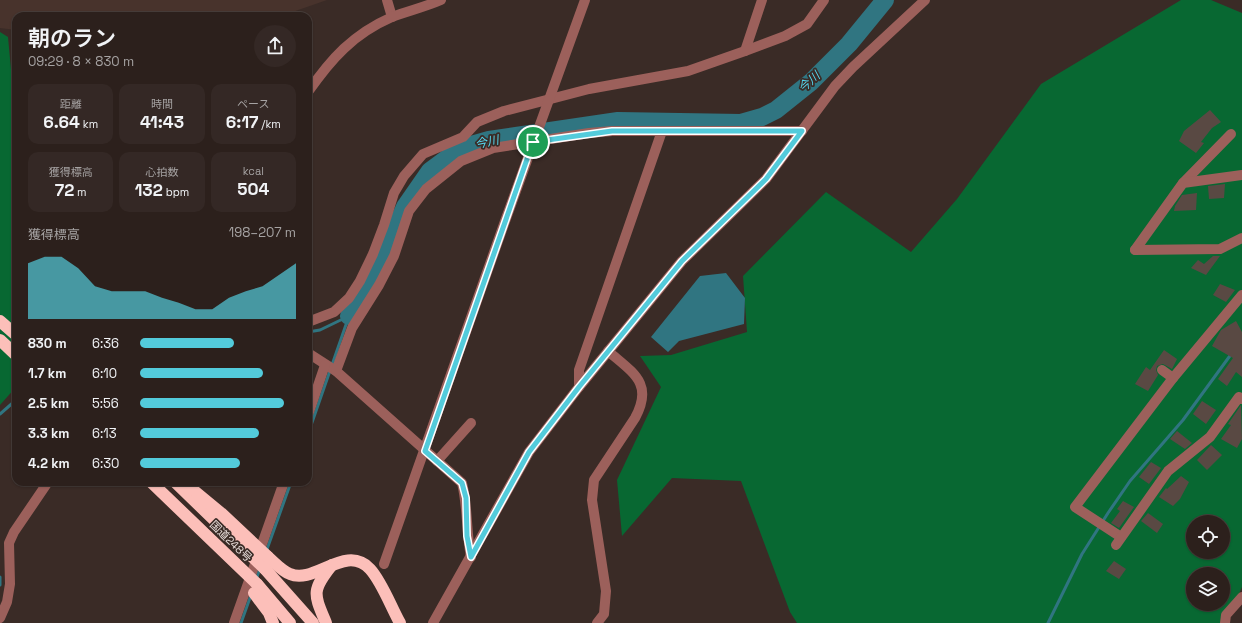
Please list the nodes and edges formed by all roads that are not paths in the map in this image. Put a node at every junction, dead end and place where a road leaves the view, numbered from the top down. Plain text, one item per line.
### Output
1 (387, 0) edge
2 (441, 0) edge
3 (585, 0) edge
4 (762, 0) edge
5 (824, 0) edge
6 (925, 0) edge
7 (392, 18) junction
8 (745, 51) junction
9 (312, 86) edge
10 (548, 101) junction
11 (662, 131) junction
12 (802, 131) junction
13 (1232, 134) dead end
14 (534, 140) junction
15 (1242, 175) edge
16 (1183, 183) junction
17 (1242, 238) edge
18 (1241, 297) edge
19 (312, 320) edge
20 (0, 321) edge
21 (12, 332) edge
22 (0, 340) edge
23 (12, 351) edge
24 (608, 351) junction
25 (312, 356) edge
26 (325, 365) junction
27 (1162, 370) dead end
28 (336, 371) junction
29 (1173, 378) junction
30 (579, 387) junction
31 (1241, 397) edge
32 (312, 403) edge
33 (472, 423) dead end
34 (425, 451) junction
35 (437, 461) junction
36 (45, 486) edge
37 (155, 486) edge
38 (179, 486) edge
39 (188, 486) edge
40 (283, 486) edge
41 (4, 542) edge
42 (471, 557) junction
43 (333, 564) junction
44 (384, 564) dead end
45 (255, 589) junction
46 (1242, 597) edge
47 (0, 618) edge
48 (234, 623) edge
49 (274, 623) edge
50 (290, 623) edge
51 (313, 623) edge
52 (326, 623) edge
53 (400, 623) edge
54 (433, 623) edge
55 (597, 623) edge
56 (1225, 623) edge

1 - 7 street
2 - 7 street
3 - 10 street
4 - 8 street
5 - 8 street
6 - 12 street
7 - 9 street
8 - 10 street
10 - 14 street
10 - 19 street
11 - 12 street
11 - 14 street
11 - 30 street
12 - 24 street
13 - 16 street
14 - 28 street
14 - 34 street
15 - 16 street
16 - 17 street
18 - 29 street
20 - 21 highway
22 - 23 highway
24 - 30 street
24 - 55 street
25 - 26 street
26 - 28 street
26 - 32 street
27 - 29 street
28 - 34 street
29 - 31 street
30 - 42 street
33 - 35 street
34 - 35 street
34 - 44 street
35 - 42 street
36 - 41 street
37 - 45 highway, 国道248号, bridge
38 - 51 highway, 国道248号, bridge
39 - 43 highway, bridge
40 - 48 street
41 - 47 street
42 - 54 street
43 - 52 highway
43 - 53 highway
45 - 49 highway
45 - 50 highway, 国道248号
46 - 56 street

